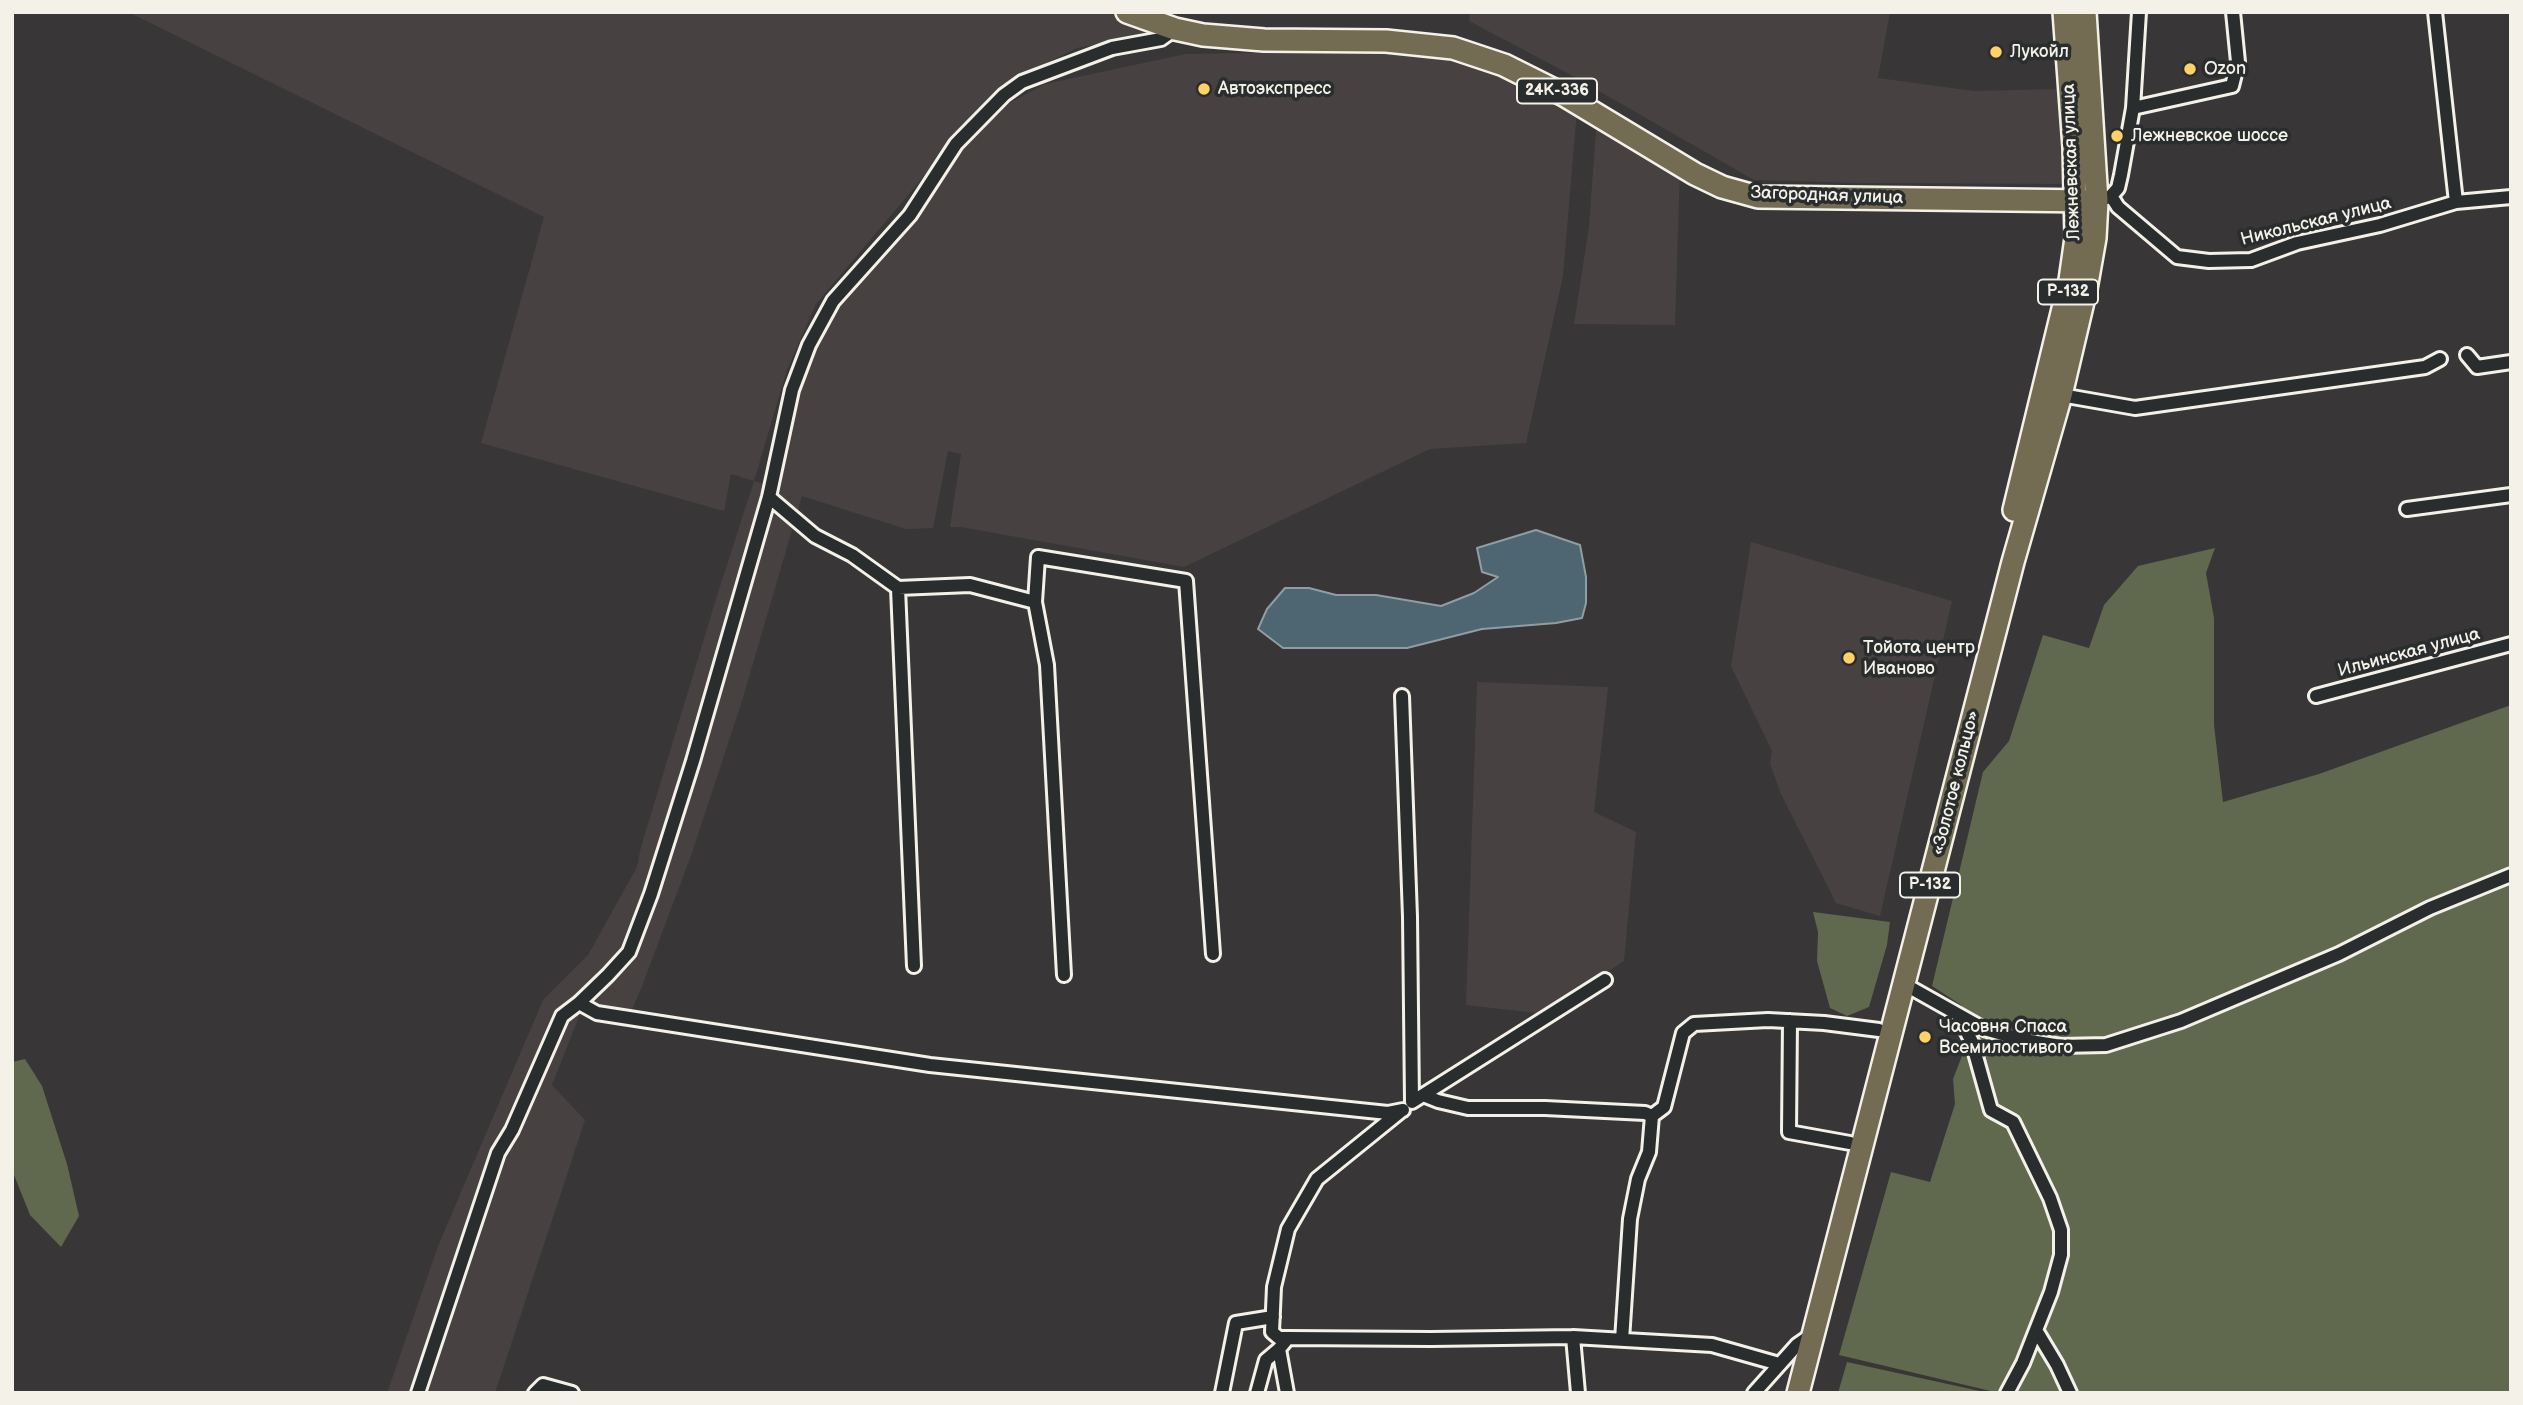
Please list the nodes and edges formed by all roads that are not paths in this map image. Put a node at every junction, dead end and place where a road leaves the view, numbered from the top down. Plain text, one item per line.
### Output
1 (1127, 12) edge
2 (2064, 12) edge
3 (2085, 12) edge
4 (2139, 12) edge
5 (2233, 12) edge
6 (2435, 12) edge
7 (1173, 19) edge
8 (2133, 107) junction
9 (2091, 196) junction
10 (2511, 197) edge
11 (2456, 202) junction
12 (2468, 355) dead end
13 (2440, 359) dead end
14 (2511, 362) edge
15 (2057, 388) junction
16 (2511, 495) edge
17 (769, 497) junction
18 (2407, 509) dead end
19 (898, 588) junction
20 (1035, 602) junction
21 (2511, 644) edge
22 (1402, 696) dead end
23 (2316, 696) dead end
24 (2511, 875) edge
25 (1213, 954) dead end
26 (914, 966) dead end
27 (1064, 975) dead end
28 (1605, 980) dead end
29 (1904, 984) junction
30 (579, 1003) junction
31 (1958, 1016) junction
32 (1790, 1021) junction
33 (1878, 1030) junction
34 (1413, 1102) junction
35 (1652, 1115) junction
36 (1850, 1143) junction
37 (1273, 1317) junction
38 (2036, 1330) junction
39 (1573, 1337) junction
40 (1288, 1338) junction
41 (1805, 1339) junction
42 (1622, 1340) junction
43 (1279, 1349) junction
44 (1779, 1364) junction
45 (418, 1393) edge
46 (536, 1393) edge
47 (572, 1393) edge
48 (1222, 1393) edge
49 (1256, 1393) edge
50 (1287, 1393) edge
51 (1578, 1393) edge
52 (1754, 1393) edge
53 (1785, 1393) edge
54 (1798, 1393) edge
55 (2007, 1393) edge
56 (2070, 1393) edge

1 - 7 main road, 24К-336
2 - 9 main road, Лежневская улица / Р-132
3 - 9 main road, Лежневская улица / Р-132
4 - 8 street
5 - 8 street
6 - 11 street
7 - 9 main road, Загородная улица / 24К-336
7 - 17 street
8 - 9 street
9 - 11 street, Никольская улица
9 - 15 main road, Лежневская улица / Р-132
10 - 11 street, Никольская улица
12 - 14 street
13 - 15 street
15 - 29 main road, «Золотое кольцо» / Р-132
15 - 33 main road, «Золотое кольцо» / Р-132
16 - 18 street
17 - 19 street
17 - 30 street
19 - 20 street
19 - 26 street
20 - 25 street
20 - 27 street
21 - 23 street, Ильинская улица
22 - 34 street
24 - 31 street
28 - 34 street
29 - 31 street
29 - 41 main road, «Золотое кольцо» / Р-132
30 - 34 street
30 - 45 street
31 - 38 street
32 - 33 street
32 - 35 street
32 - 36 street
33 - 36 main road, «Золотое кольцо» / Р-132
34 - 35 street
34 - 37 street
35 - 42 street
36 - 41 main road, «Золотое кольцо» / Р-132
37 - 40 street
37 - 48 street
38 - 55 street
38 - 56 street
39 - 40 street
39 - 42 street
39 - 51 street
40 - 43 street
41 - 44 street
41 - 53 main road, «Золотое кольцо» / Р-132
41 - 54 main road, «Золотое кольцо» / Р-132
42 - 44 street
43 - 49 street
43 - 50 street
44 - 52 street
46 - 47 street

